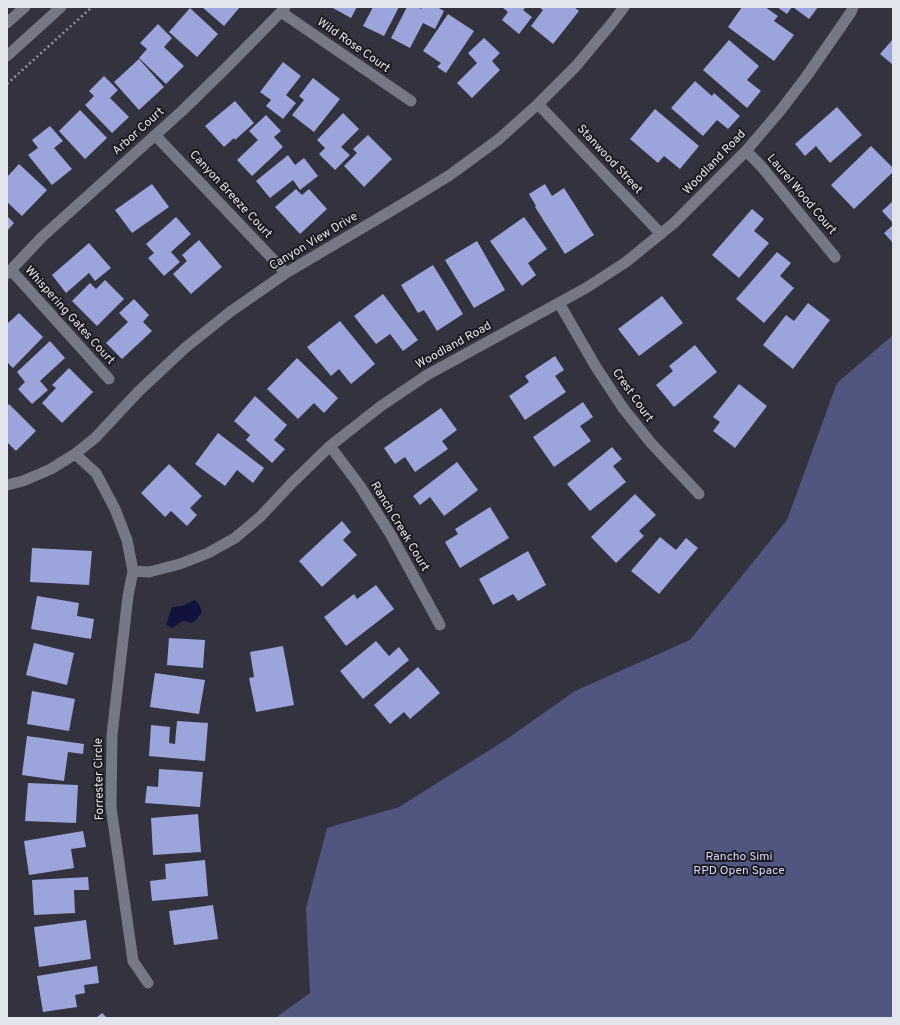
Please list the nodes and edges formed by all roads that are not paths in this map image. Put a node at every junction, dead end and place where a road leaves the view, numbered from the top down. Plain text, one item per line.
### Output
1 (25, 7) edge
2 (61, 7) edge
3 (624, 7) edge
4 (853, 7) edge
5 (283, 10) edge
6 (7, 23) edge
7 (7, 56) edge
8 (411, 101) dead end
9 (538, 104) junction
10 (155, 135) junction
11 (746, 151) junction
12 (661, 234) junction
13 (835, 257) dead end
14 (9, 272) edge
15 (286, 273) junction
16 (559, 303) junction
17 (109, 379) dead end
18 (330, 446) junction
19 (75, 454) junction
20 (7, 485) edge
21 (699, 494) dead end
22 (133, 571) junction
23 (440, 625) dead end
24 (148, 983) dead end

1 - 6 street
2 - 7 street
3 - 9 street, Canyon View Drive
4 - 11 street, Woodland Road
5 - 8 street, Wild Rose Court
5 - 10 street, Arbor Court
9 - 12 street, Stanwood Street
9 - 15 street, Canyon View Drive
10 - 14 street, Arbor Court
10 - 15 street, Canyon Breeze Court
11 - 12 street, Woodland Road
11 - 13 street, Laurel Wood Court
12 - 16 street, Woodland Road
14 - 17 street, Whispering Gates Court
15 - 19 street, Canyon View Drive
16 - 18 street, Woodland Road
16 - 21 street, Crest Court
18 - 22 street, Woodland Road
18 - 23 street, Ranch Creek Court
19 - 20 street, Canyon View Drive
19 - 22 street
22 - 24 street, Forrester Circle

